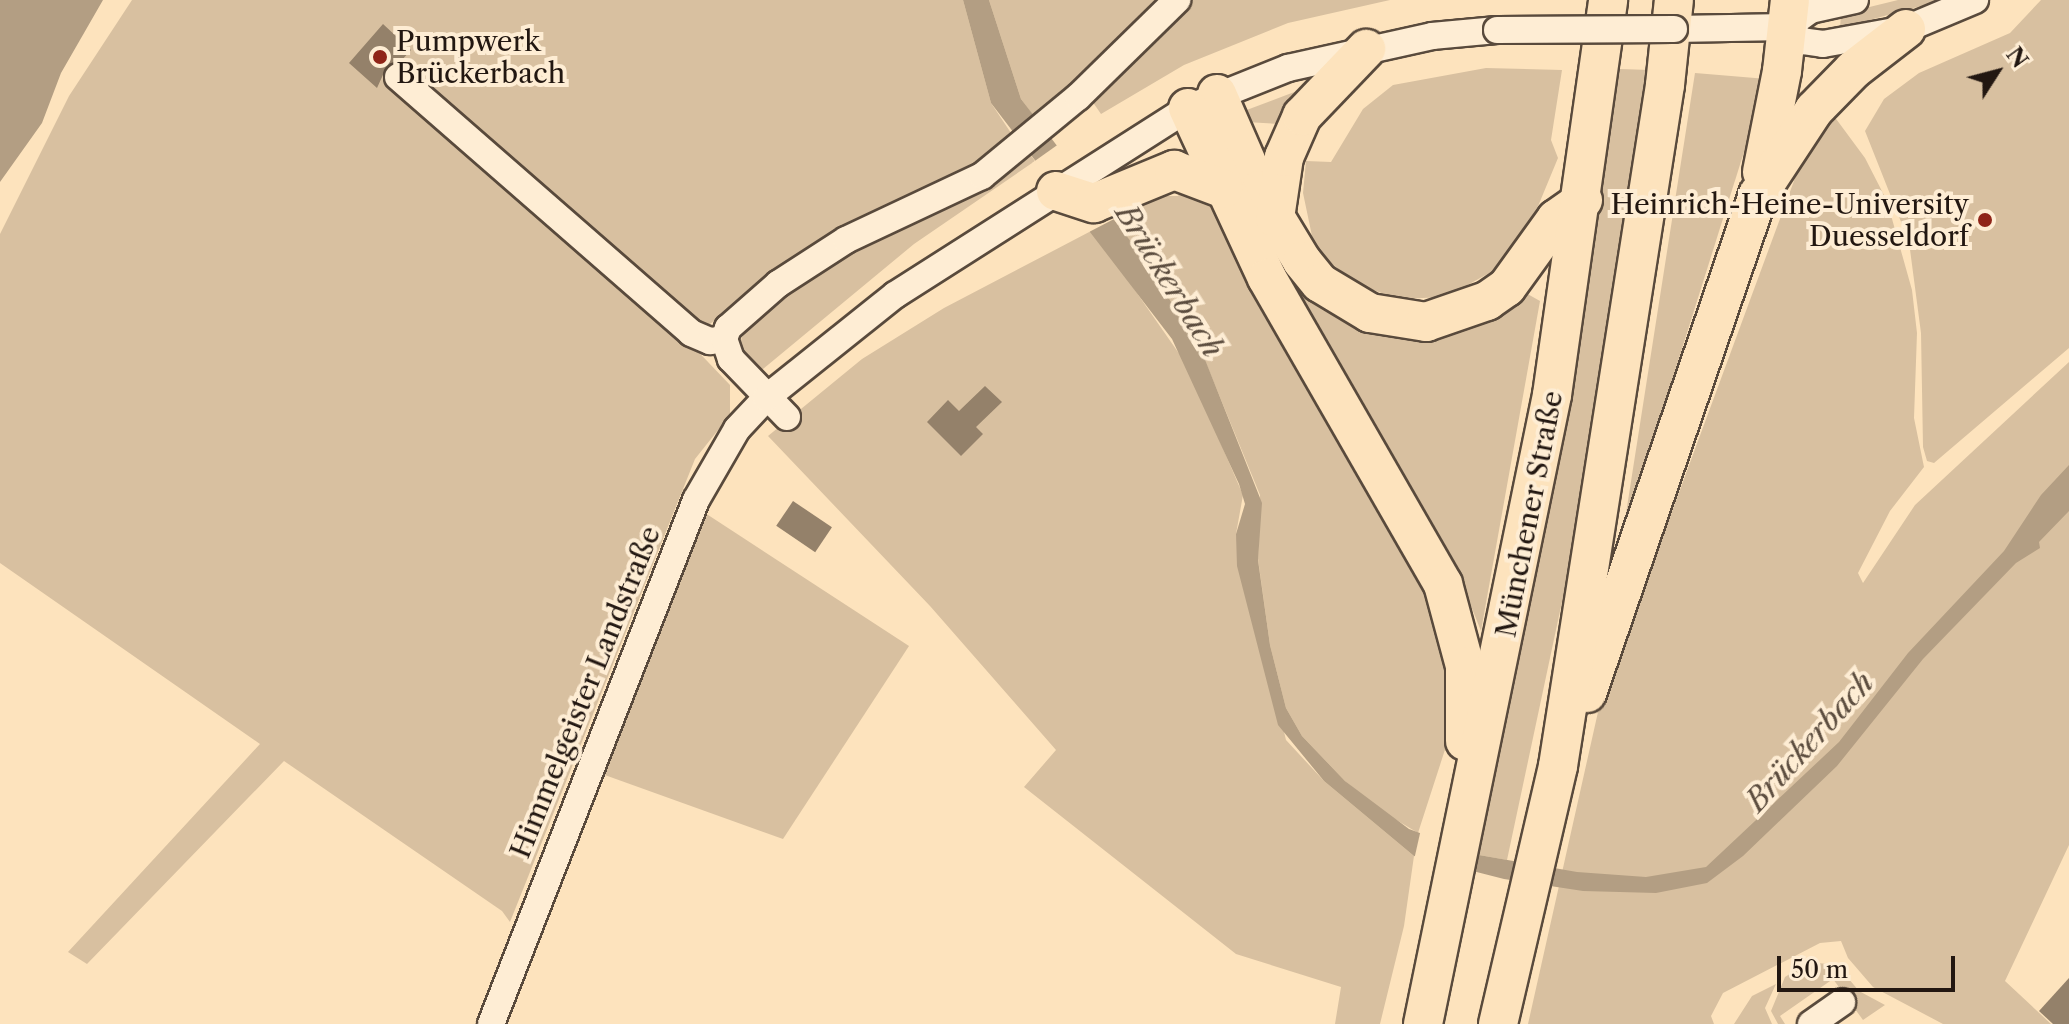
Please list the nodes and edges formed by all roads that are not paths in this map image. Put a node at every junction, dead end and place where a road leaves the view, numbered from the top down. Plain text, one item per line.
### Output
1 (1177, 0) edge
2 (1608, 0) edge
3 (1674, 0) edge
4 (1855, 0) edge
5 (1975, 0) edge
6 (1788, 13) edge
7 (1906, 29) junction
8 (1366, 49) junction
9 (398, 77) dead end
10 (1202, 101) junction
11 (1224, 189) junction
12 (1056, 191) junction
13 (1758, 195) junction
14 (1583, 200) junction
15 (1275, 218) junction
16 (724, 339) junction
17 (766, 398) junction
18 (787, 417) dead end
19 (1558, 766) junction
20 (1464, 790) junction
21 (1842, 1002) dead end
22 (491, 1024) edge
23 (1423, 1024) edge
24 (1498, 1024) edge
25 (1811, 1024) edge

1 - 16 street
2 - 14 highway, Münchener Straße
3 - 19 highway
4 - 6 street
5 - 7 street
6 - 7 street
6 - 8 street, Himmelgeister Landstraße, bridge
6 - 13 highway
7 - 13 highway
8 - 10 street, Himmelgeister Landstraße
8 - 15 highway
9 - 16 street
10 - 11 highway
10 - 12 street, Himmelgeister Landstraße
10 - 15 highway
11 - 12 highway
11 - 20 highway
12 - 17 street, Himmelgeister Landstraße
13 - 19 highway
14 - 15 highway
14 - 20 highway, Münchener Straße
16 - 17 street
17 - 18 street
17 - 22 street, Himmelgeister Landstraße
19 - 24 highway
20 - 23 highway, Münchener Straße
21 - 25 street

